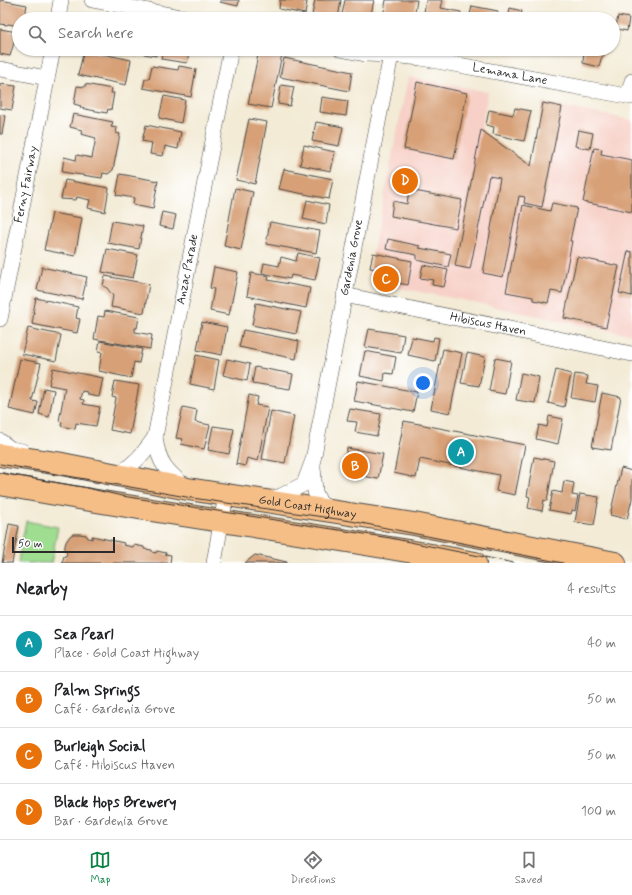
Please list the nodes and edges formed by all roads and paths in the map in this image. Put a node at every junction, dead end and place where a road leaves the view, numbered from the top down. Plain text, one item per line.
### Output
1 (61, 0) edge
2 (92, 0) edge
3 (59, 12) edge
4 (155, 12) edge
5 (51, 56) edge
6 (230, 56) edge
7 (391, 56) edge
8 (406, 56) edge
9 (0, 69) edge
10 (47, 78) junction
11 (632, 81) edge
12 (630, 97) edge
13 (344, 295) junction
14 (0, 319) edge
15 (632, 354) edge
16 (155, 437) junction
17 (0, 441) edge
18 (0, 455) edge
19 (313, 460) junction
20 (62, 464) junction
21 (117, 475) junction
22 (0, 484) edge
23 (304, 484) junction
24 (188, 489) junction
25 (226, 495) junction
26 (262, 500) junction
27 (303, 506) junction
28 (336, 511) junction
29 (222, 521) junction
30 (308, 534) junction
31 (214, 563) edge
32 (475, 563) edge
33 (615, 563) edge

1 - 3 street
2 - 4 street
5 - 10 street, Ferny Fairway
6 - 16 street, Anzac Parade
7 - 13 street, Gardenia Grove
8 - 12 street, Lemana Lane
9 - 10 street
10 - 14 street, Ferny Fairway
11 - 12 street
13 - 15 street, Hibiscus Haven
13 - 19 street, Gardenia Grove
16 - 21 street, Anzac Parade
16 - 24 street
17 - 20 street
18 - 20 highway, Gold Coast Highway
19 - 23 street, Gardenia Grove
19 - 28 street, Gardenia Grove
20 - 21 highway, Gold Coast Highway
21 - 24 highway, Gold Coast Highway
22 - 29 highway
23 - 26 street
23 - 27 street, Gardenia Grove
24 - 25 highway, Gold Coast Highway
25 - 26 highway, Gold Coast Highway
25 - 29 street
26 - 27 highway, Gold Coast Highway
27 - 28 highway, Gold Coast Highway
27 - 30 street, Gardenia Grove
28 - 33 highway, Gold Coast Highway
29 - 30 highway
29 - 31 street
30 - 32 highway

